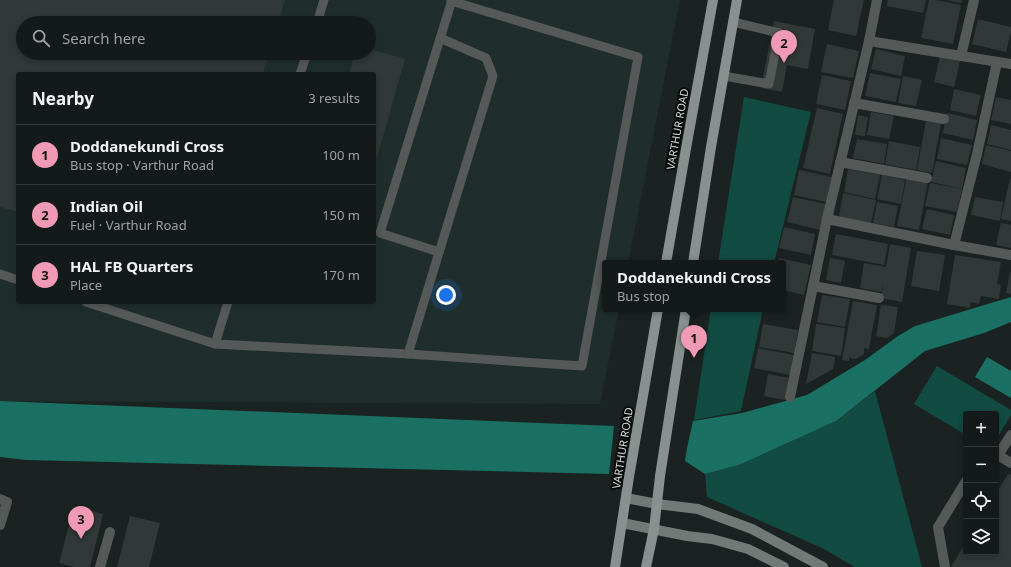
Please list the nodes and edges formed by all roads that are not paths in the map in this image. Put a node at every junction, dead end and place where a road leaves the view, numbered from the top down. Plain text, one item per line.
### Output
1 (324, 0) edge
2 (713, 0) edge
3 (737, 0) edge
4 (877, 0) edge
5 (974, 0) edge
6 (452, 1) edge
7 (319, 16) edge
8 (733, 22) junction
9 (440, 38) junction
10 (868, 41) junction
11 (961, 56) junction
12 (305, 60) edge
13 (997, 62) junction
14 (1011, 64) edge
15 (301, 72) edge
16 (724, 76) junction
17 (854, 103) junction
18 (944, 119) dead end
19 (840, 162) junction
20 (927, 178) dead end
21 (828, 219) junction
22 (954, 245) junction
23 (439, 252) junction
24 (1011, 255) edge
25 (667, 260) edge
26 (693, 260) edge
27 (0, 274) edge
28 (16, 279) edge
29 (813, 286) junction
30 (879, 298) dead end
31 (92, 304) edge
32 (227, 304) edge
33 (657, 312) edge
34 (686, 312) edge
35 (215, 344) junction
36 (408, 354) junction
37 (790, 397) dead end
38 (1011, 435) edge
39 (999, 451) edge
40 (999, 455) edge
41 (1011, 463) edge
42 (965, 483) edge
43 (626, 498) junction
44 (0, 499) edge
45 (657, 504) junction
46 (622, 524) junction
47 (0, 525) edge
48 (654, 529) junction
49 (110, 532) dead end
50 (100, 567) edge
51 (615, 567) edge
52 (646, 567) edge
53 (784, 567) edge
54 (823, 567) edge
55 (945, 567) edge

1 - 7 lane
2 - 25 main road, VARTHUR ROAD
3 - 8 main road
4 - 10 street
5 - 11 street
6 - 9 lane
6 - 36 lane
8 - 16 main road
8 - 16 lane
9 - 23 lane
9 - 23 lane
10 - 11 street
10 - 17 street
11 - 13 street
12 - 15 lane
13 - 14 street
13 - 22 street
16 - 26 main road
17 - 18 street
17 - 19 street
19 - 20 street
19 - 21 street
21 - 22 street
21 - 29 street
22 - 24 street
23 - 36 lane
27 - 28 lane
29 - 30 street
29 - 37 street
31 - 35 lane
32 - 35 lane
33 - 43 main road, VARTHUR ROAD
34 - 45 main road
35 - 36 lane
38 - 39 street
40 - 41 street
42 - 55 street
43 - 45 street
43 - 46 main road, VARTHUR ROAD
44 - 47 street
45 - 48 main road
45 - 54 street
46 - 48 street
46 - 51 main road, VARTHUR ROAD
48 - 52 main road
48 - 53 street
49 - 50 street

